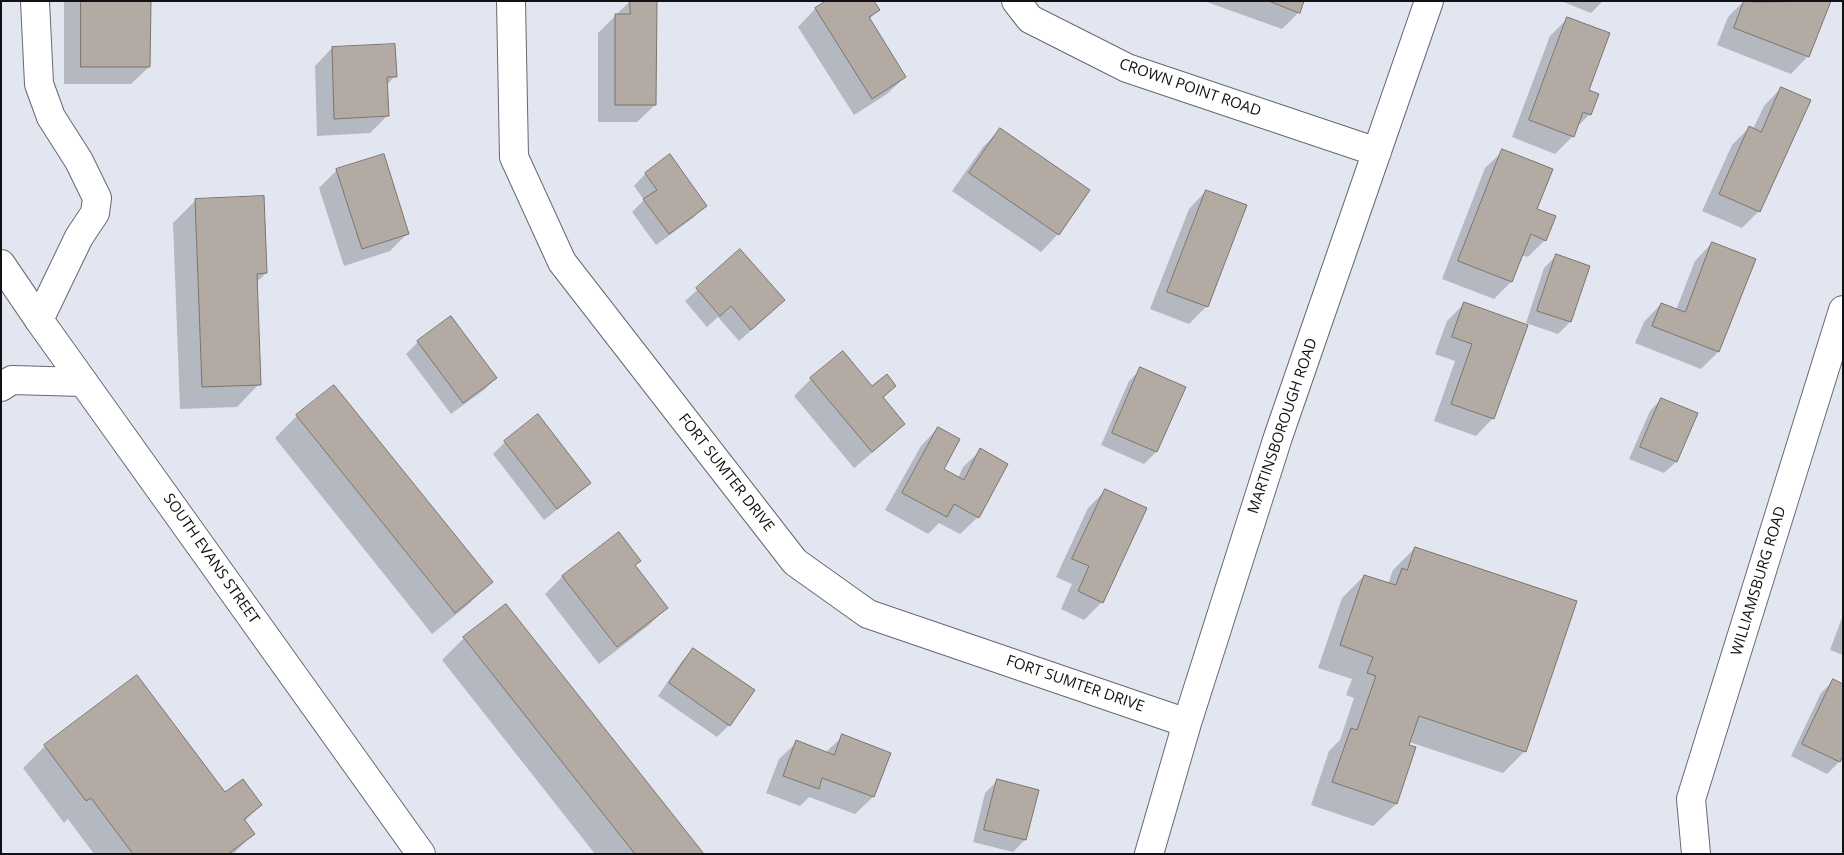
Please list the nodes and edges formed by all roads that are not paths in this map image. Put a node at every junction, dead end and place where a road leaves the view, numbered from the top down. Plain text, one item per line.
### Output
1 (35, 1) edge
2 (510, 1) edge
3 (1016, 1) edge
4 (1429, 1) edge
5 (1377, 152) junction
6 (1, 264) edge
7 (1841, 318) edge
8 (39, 320) junction
9 (84, 382) junction
10 (1, 387) edge
11 (1187, 723) junction
12 (421, 854) edge
13 (1149, 854) edge
14 (1696, 854) edge

1 - 8 main road
2 - 11 main road, FORT SUMTER DRIVE
3 - 5 main road, CROWN POINT ROAD
4 - 5 main road, MARTINSBOROUGH ROAD
5 - 11 main road, MARTINSBOROUGH ROAD
6 - 8 main road, SOUTH EVANS STREET
7 - 14 main road, WILLIAMSBURG ROAD
8 - 9 main road, SOUTH EVANS STREET
9 - 10 main road
9 - 12 main road, SOUTH EVANS STREET
11 - 13 main road, MARTINSBOROUGH ROAD

